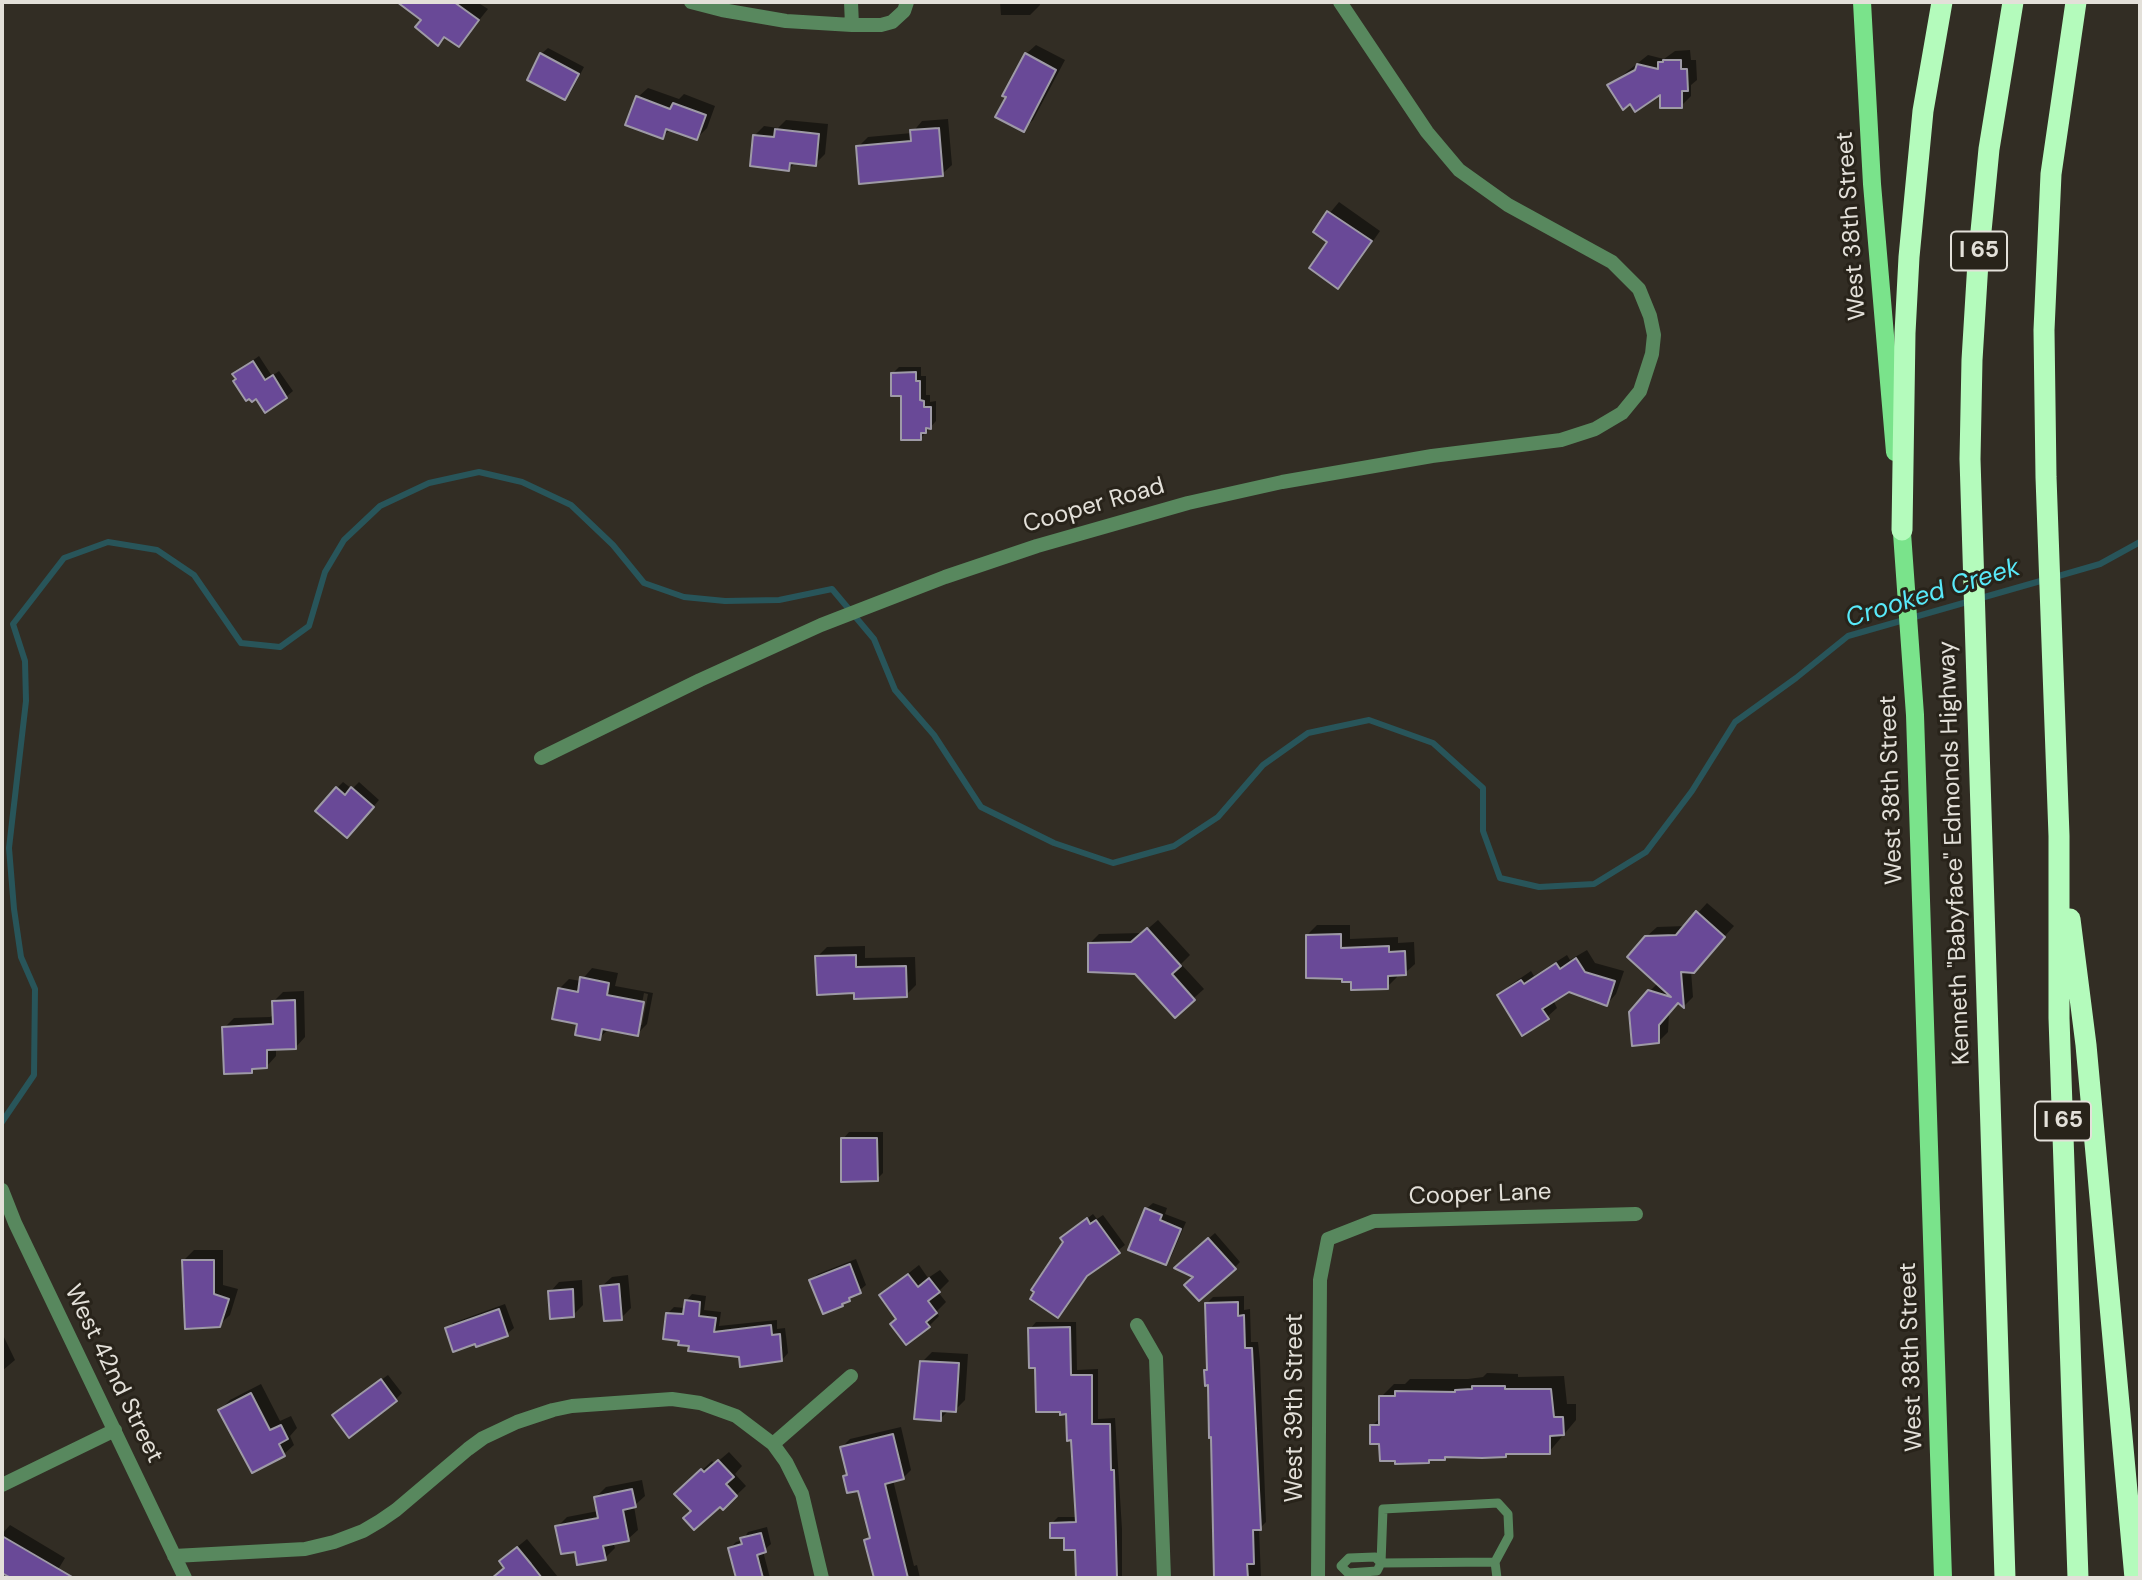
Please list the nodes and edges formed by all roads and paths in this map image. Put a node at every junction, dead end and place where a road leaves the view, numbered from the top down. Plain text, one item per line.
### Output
1 (691, 2) edge
2 (851, 2) edge
3 (907, 2) edge
4 (1339, 2) edge
5 (1862, 2) edge
6 (1942, 2) edge
7 (2013, 2) edge
8 (2076, 2) edge
9 (852, 25) junction
10 (1902, 530) junction
11 (541, 758) dead end
12 (2059, 836) junction
13 (4, 1194) edge
14 (1636, 1214) dead end
15 (1328, 1239) joint
16 (1137, 1325) dead end
17 (850, 1376) dead end
18 (116, 1430) junction
19 (773, 1444) junction
20 (2, 1485) edge
21 (174, 1556) junction
22 (1495, 1562) junction
23 (1381, 1563) junction
24 (1341, 1566) junction
25 (1318, 1572) edge
26 (185, 1578) edge
27 (822, 1578) edge
28 (1164, 1578) edge
29 (1497, 1578) edge
30 (1943, 1578) edge
31 (2005, 1578) edge
32 (2078, 1578) edge
33 (2135, 1578) edge

1 - 9 street
2 - 9 street
3 - 9 street
4 - 11 street, Cooper Road
5 - 10 main road, West 38th Street
6 - 10 highway
7 - 31 highway, Kenneth "Babyface" Edmonds Highway / I 65
8 - 12 highway, I 65
10 - 30 main road, West 38th Street
12 - 32 highway, I 65
12 - 33 highway
13 - 18 street, West 42nd Street
14 - 15 street, Cooper Lane
15 - 25 street, West 39th Street
16 - 28 street
17 - 19 street
18 - 20 street
18 - 21 street, West 42nd Street
19 - 21 street
19 - 27 street
21 - 26 street, West 42nd Street
22 - 23 lane
22 - 23 lane
22 - 29 lane
23 - 24 lane
23 - 24 lane
24 - 25 lane

